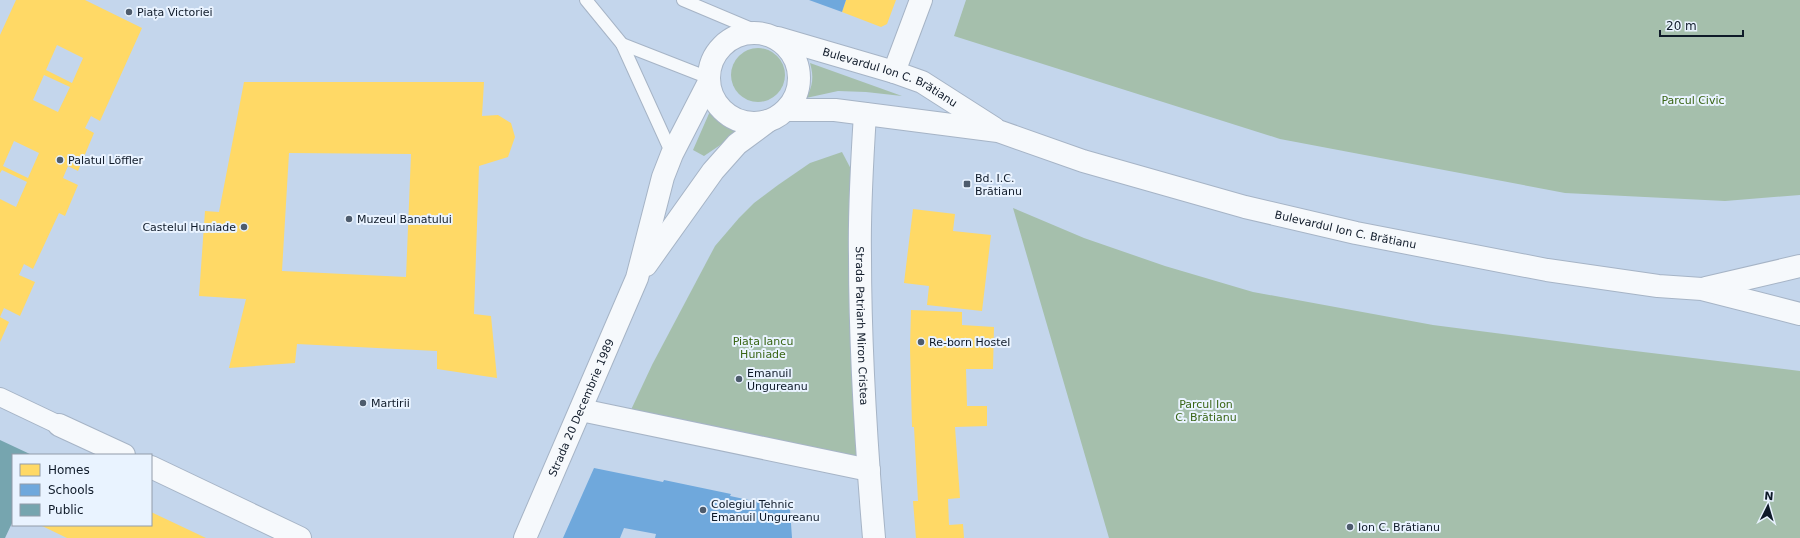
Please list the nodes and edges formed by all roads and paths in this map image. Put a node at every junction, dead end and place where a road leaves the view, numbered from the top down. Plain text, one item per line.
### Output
1 (586, 0) edge
2 (683, 0) edge
3 (921, 0) edge
4 (767, 35) junction
5 (622, 44) junction
6 (894, 72) junction
7 (709, 80) junction
8 (865, 114) junction
9 (777, 115) junction
10 (998, 131) junction
11 (672, 154) junction
12 (1800, 266) edge
13 (637, 278) junction
14 (1702, 289) junction
15 (1800, 314) edge
16 (0, 397) edge
17 (581, 410) junction
18 (59, 425) joint
19 (122, 454) edge
20 (152, 468) edge
21 (869, 470) junction
22 (300, 538) edge
23 (525, 538) edge
24 (874, 538) edge

1 - 5 lane
2 - 4 lane
3 - 6 street
4 - 6 street, Bulevardul Ion C. Brătianu
4 - 7 street
4 - 9 street
5 - 7 lane
5 - 11 lane
6 - 10 street, Bulevardul Ion C. Brătianu
7 - 9 street
7 - 11 street, Strada 20 Decembrie 1989
8 - 9 street, Bulevardul Ion C. Brătianu
8 - 10 street, Bulevardul Ion C. Brătianu
8 - 21 street, Strada Patriarh Miron Cristea
9 - 13 street, Strada 20 Decembrie 1989
10 - 14 street, Bulevardul Ion C. Brătianu
11 - 13 street, Strada 20 Decembrie 1989
12 - 14 street, Bulevardul Ion C. Brătianu
13 - 17 street, Strada 20 Decembrie 1989
14 - 15 street, Bulevardul Ion C. Brătianu
16 - 18 street
17 - 21 street
17 - 23 street, Strada 20 Decembrie 1989
18 - 19 street
20 - 22 street
21 - 24 street, Strada Patriarh Miron Cristea

